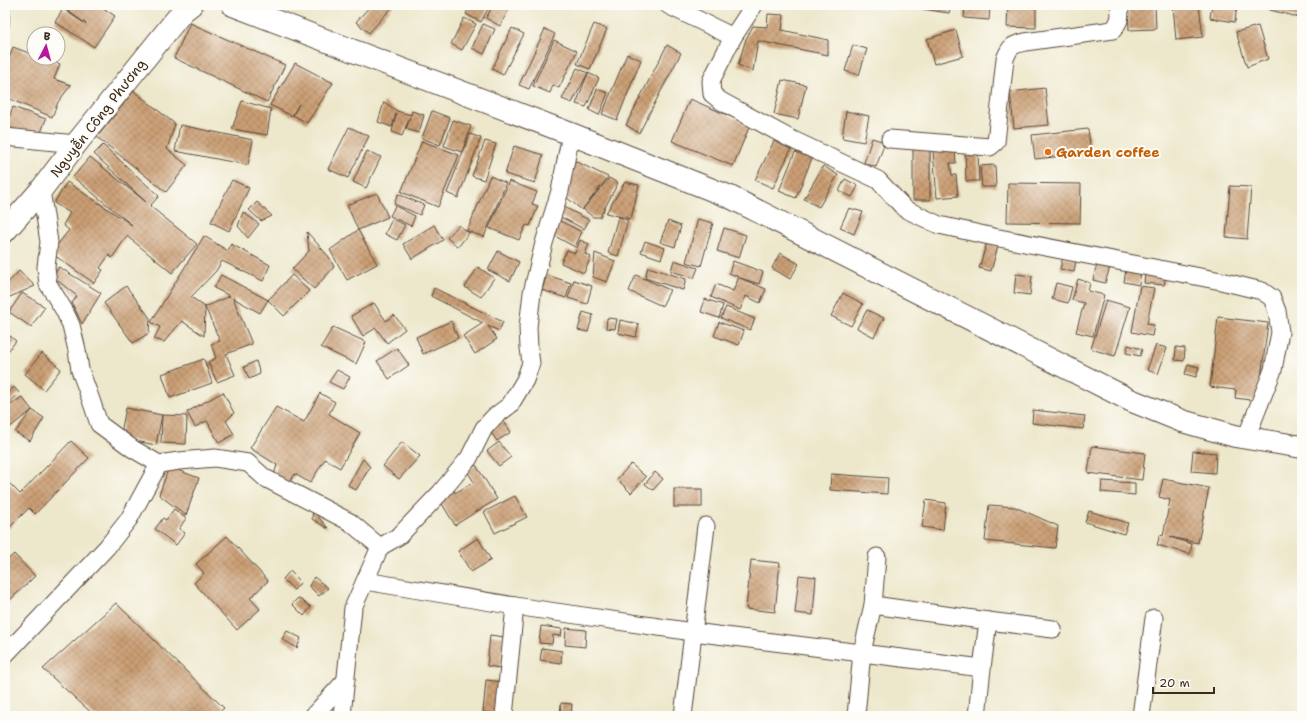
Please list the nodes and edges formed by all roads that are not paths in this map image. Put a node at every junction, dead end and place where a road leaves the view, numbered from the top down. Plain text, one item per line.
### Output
1 (234, 5) edge
2 (668, 5) edge
3 (754, 5) edge
4 (1120, 5) edge
5 (183, 7) edge
6 (733, 37) junction
7 (571, 134) junction
8 (5, 137) edge
9 (890, 139) dead end
10 (76, 144) junction
11 (41, 190) junction
12 (5, 231) edge
13 (1246, 438) junction
14 (1302, 447) edge
15 (159, 464) junction
16 (706, 526) dead end
17 (380, 547) junction
18 (878, 557) dead end
19 (365, 581) junction
20 (873, 605) junction
21 (515, 606) junction
22 (1154, 618) dead end
23 (988, 622) junction
24 (1053, 629) dead end
25 (693, 632) junction
26 (862, 652) junction
27 (5, 655) edge
28 (982, 668) junction
29 (346, 680) junction
30 (313, 716) edge
31 (342, 716) edge
32 (504, 716) edge
33 (683, 716) edge
34 (856, 716) edge
35 (977, 716) edge
36 (1141, 716) edge

1 - 7 street
2 - 6 street
3 - 6 street
4 - 9 street
5 - 10 street, Nguyễn Công Phương
6 - 13 street
7 - 13 street
7 - 17 street
8 - 10 street
10 - 11 street, Nguyễn Công Phương
11 - 12 street, Nguyễn Công Phương
11 - 15 street
13 - 14 street
15 - 17 street
15 - 27 street
16 - 25 street
17 - 19 street
18 - 20 street
19 - 21 street
19 - 29 street
20 - 23 street
20 - 26 street
21 - 25 street
21 - 32 street
22 - 36 street
23 - 24 street
23 - 28 street
25 - 26 street
25 - 33 street
26 - 28 street
26 - 34 street
28 - 35 street
29 - 30 street
29 - 31 street

